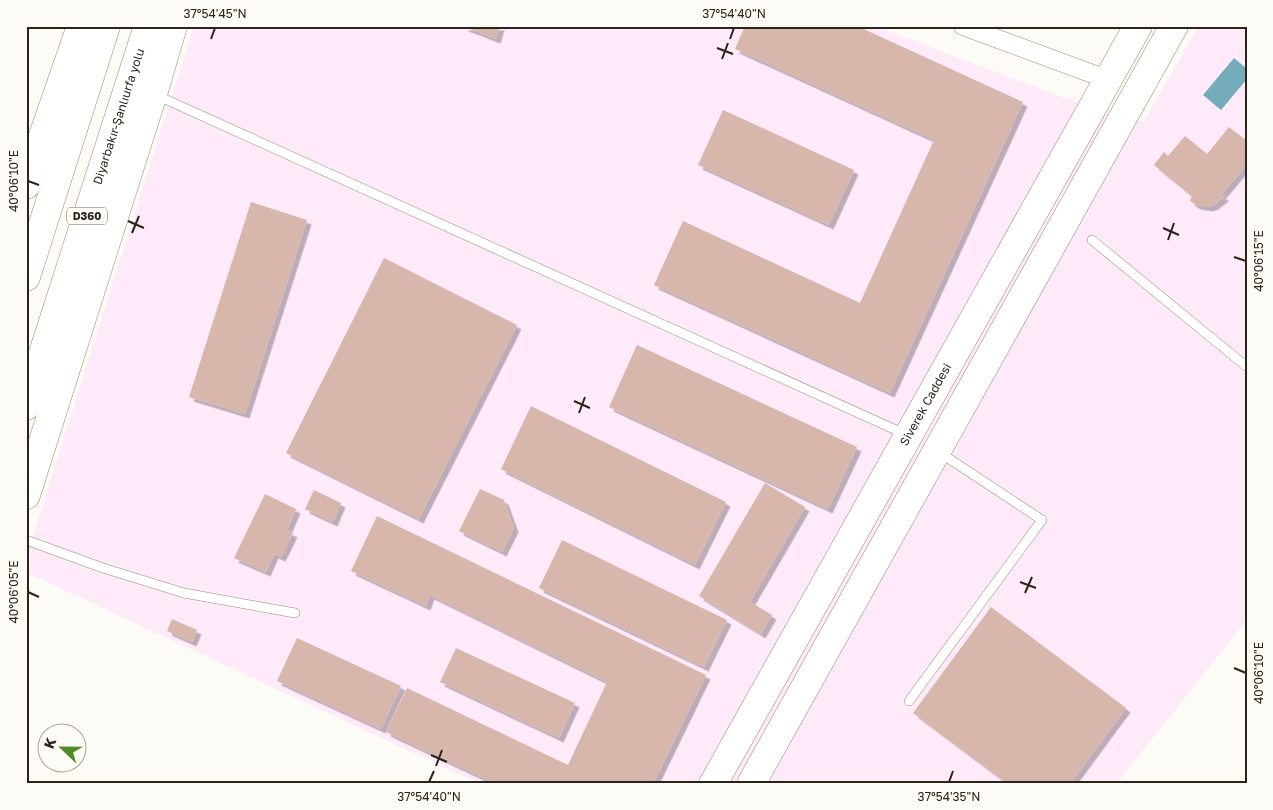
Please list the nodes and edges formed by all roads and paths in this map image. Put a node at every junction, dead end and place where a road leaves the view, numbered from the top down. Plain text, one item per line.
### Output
1 (80, 26) edge
2 (106, 26) edge
3 (148, 26) edge
4 (172, 26) edge
5 (964, 26) edge
6 (1138, 26) edge
7 (1174, 26) edge
8 (1108, 80) junction
9 (153, 94) junction
10 (26, 185) edge
11 (1092, 240) dead end
12 (26, 277) edge
13 (1247, 367) edge
14 (26, 406) edge
15 (908, 436) junction
16 (937, 450) junction
17 (26, 495) edge
18 (26, 540) edge
19 (295, 614) dead end
20 (909, 701) dead end
21 (713, 784) edge
22 (751, 784) edge

1 - 10 main road
2 - 12 main road, D360
3 - 14 main road, Diyarbakır-Şanlıurfa yolu / D360
4 - 9 main road
5 - 8 street
6 - 8 main road, Siverek Caddesi
7 - 16 main road
8 - 15 main road, Siverek Caddesi
9 - 15 lane
9 - 17 main road
11 - 13 lane
15 - 21 main road, Siverek Caddesi
16 - 20 lane
16 - 22 main road
18 - 19 lane

